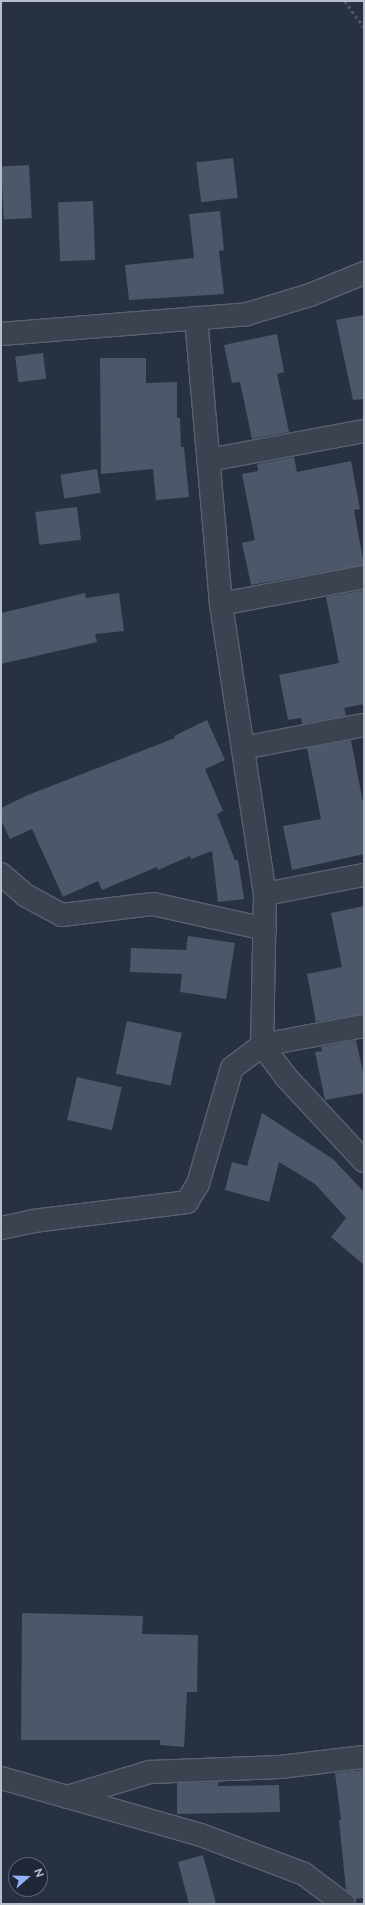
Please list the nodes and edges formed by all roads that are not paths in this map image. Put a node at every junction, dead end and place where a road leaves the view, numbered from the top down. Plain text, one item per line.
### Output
1 (364, 273) edge
2 (196, 318) junction
3 (1, 334) edge
4 (364, 431) edge
5 (209, 460) junction
6 (364, 578) edge
7 (221, 604) junction
8 (364, 725) edge
9 (243, 748) junction
10 (1, 874) edge
11 (364, 875) edge
12 (265, 894) junction
13 (264, 929) junction
14 (364, 1026) edge
15 (262, 1045) junction
16 (364, 1161) edge
17 (1, 1228) edge
18 (364, 1757) edge
19 (1, 1778) edge
20 (67, 1797) junction
21 (344, 1904) edge

1 - 2 street
2 - 3 street
2 - 5 street
4 - 5 street
5 - 7 street
6 - 7 street
7 - 9 street
8 - 9 street
9 - 12 street
10 - 13 street
11 - 12 street
12 - 13 street
13 - 15 street
14 - 15 street
15 - 16 street
15 - 17 street
18 - 20 street
19 - 20 street
20 - 21 street

